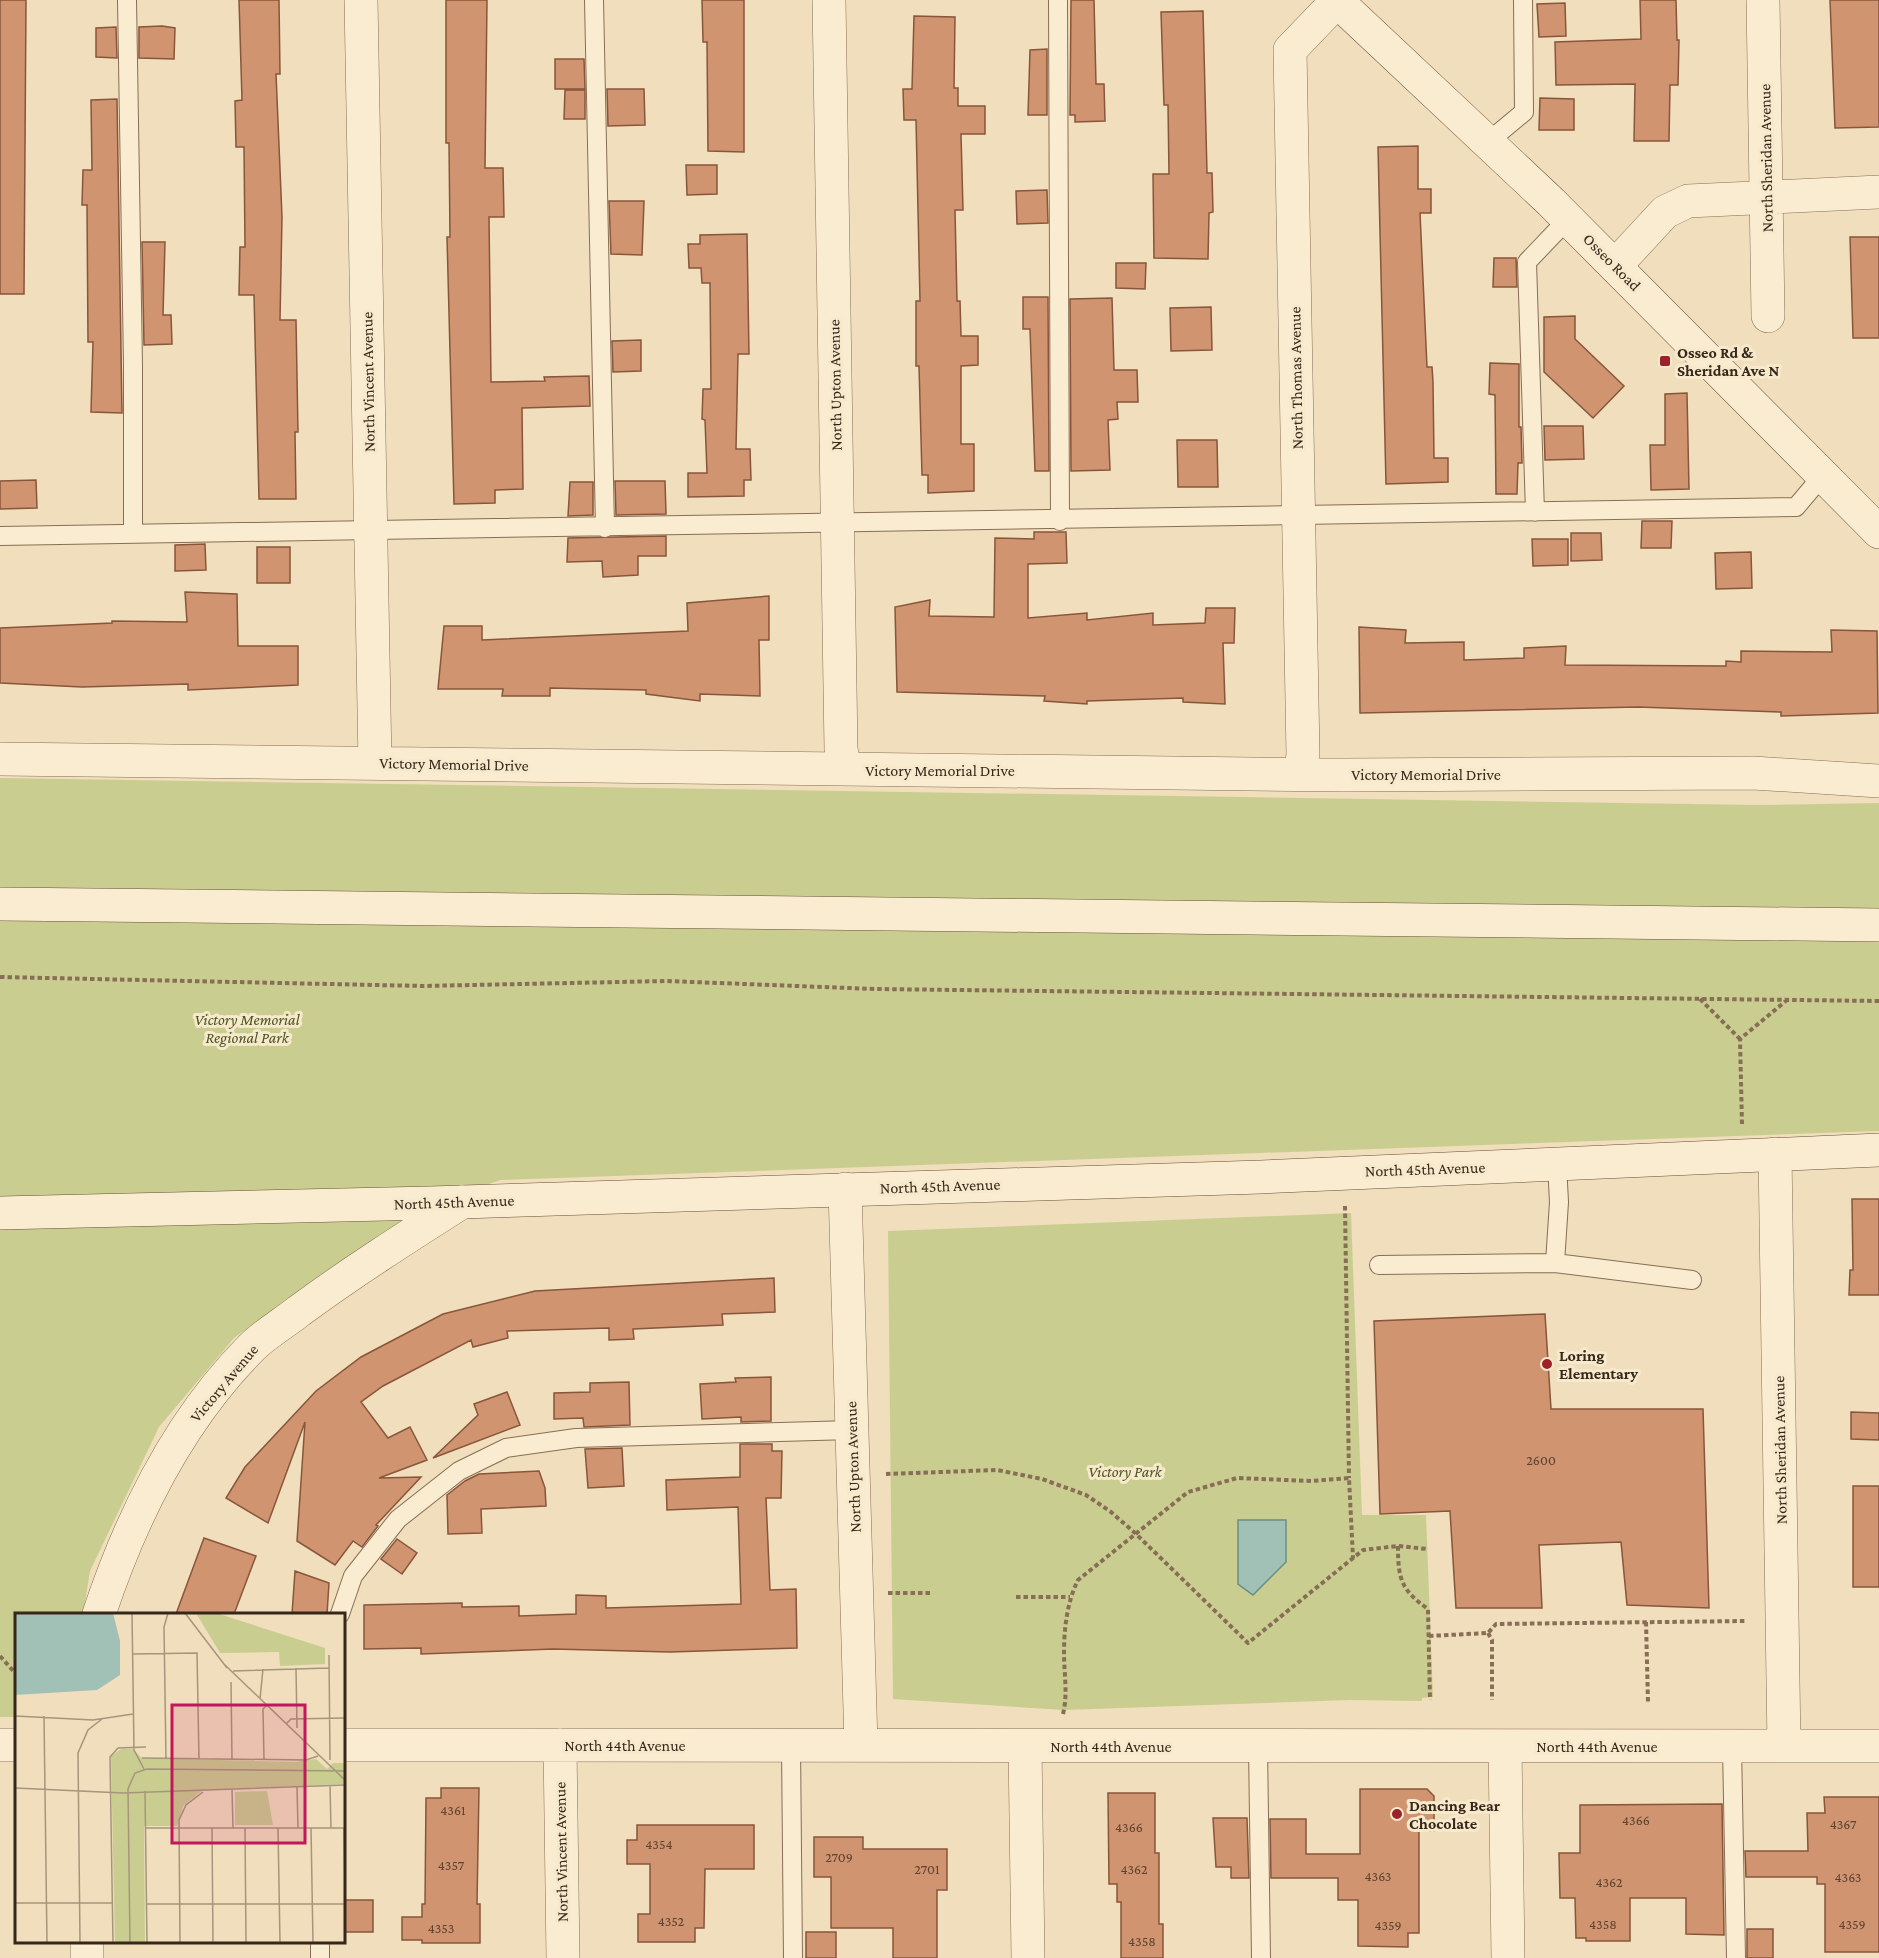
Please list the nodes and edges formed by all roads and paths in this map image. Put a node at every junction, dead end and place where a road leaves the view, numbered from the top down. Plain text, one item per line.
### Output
1 (127, 0) edge
2 (361, 0) edge
3 (594, 0) edge
4 (829, 0) edge
5 (1058, 0) edge
6 (1337, 0) edge
7 (1523, 0) edge
8 (1763, 0) edge
9 (1488, 142) junction
10 (1879, 192) edge
11 (1767, 195) junction
12 (1568, 219) junction
13 (1616, 265) junction
14 (1768, 316) dead end
15 (1822, 475) junction
16 (1534, 512) junction
17 (1299, 517) junction
18 (1060, 521) junction
19 (838, 525) junction
20 (604, 528) junction
21 (370, 529) junction
22 (1879, 532) edge
23 (133, 533) junction
24 (0, 537) edge
25 (0, 759) edge
26 (375, 763) junction
27 (845, 770) junction
28 (1300, 773) junction
29 (1879, 781) edge
30 (0, 904) edge
31 (1879, 925) edge
32 (0, 977) edge
33 (1699, 999) junction
34 (1787, 1000) junction
35 (1879, 1001) edge
36 (1740, 1039) junction
37 (1879, 1150) edge
38 (1775, 1154) junction
39 (1740, 1156) junction
40 (1557, 1164) junction
41 (845, 1189) junction
42 (1344, 1201) dead end
43 (462, 1202) junction
44 (0, 1213) edge
45 (1555, 1263) junction
46 (1379, 1265) dead end
47 (1692, 1280) dead end
48 (852, 1431) junction
49 (886, 1474) dead end
50 (1349, 1478) junction
51 (1135, 1533) junction
52 (1398, 1546) junction
53 (1427, 1549) dead end
54 (1353, 1558) junction
55 (886, 1593) dead end
56 (932, 1593) dead end
57 (1016, 1597) dead end
58 (1070, 1597) junction
59 (99, 1613) edge
60 (340, 1613) edge
61 (1746, 1621) dead end
62 (1646, 1622) junction
63 (1488, 1633) junction
64 (1429, 1636) junction
65 (0, 1656) edge
66 (15, 1673) edge
67 (1430, 1700) dead end
68 (1492, 1700) dead end
69 (1066, 1701) dead end
70 (1648, 1702) dead end
71 (345, 1745) edge
72 (560, 1745) junction
73 (791, 1745) junction
74 (861, 1745) junction
75 (1025, 1746) junction
76 (1258, 1746) junction
77 (1505, 1746) junction
78 (1732, 1746) junction
79 (1784, 1746) junction
80 (1879, 1746) edge
81 (563, 1958) edge
82 (793, 1958) edge
83 (1028, 1958) edge
84 (1261, 1958) edge
85 (1508, 1958) edge
86 (1736, 1958) edge

1 - 23 lane
2 - 21 street, North Vincent Avenue
3 - 20 lane
4 - 19 street, North Upton Avenue
5 - 18 lane
6 - 9 street, Osseo Road
6 - 17 street, North Thomas Avenue
7 - 9 lane
8 - 11 street, North Sheridan Avenue
9 - 12 street, Osseo Road
10 - 11 street
11 - 13 street
11 - 14 street, North Sheridan Avenue
12 - 13 street, Osseo Road
12 - 16 lane
13 - 15 street, Osseo Road
15 - 16 lane
15 - 22 street, Osseo Road
16 - 17 lane
17 - 18 lane
17 - 28 street, North Thomas Avenue
18 - 19 lane
19 - 20 lane
19 - 27 street, North Upton Avenue
20 - 21 lane
21 - 23 lane
21 - 26 street, North Vincent Avenue
23 - 24 lane
25 - 26 street, Victory Memorial Drive
26 - 27 street, Victory Memorial Drive
27 - 28 street, Victory Memorial Drive
28 - 29 street, Victory Memorial Drive
30 - 31 street
32 - 33 path
33 - 34 path
33 - 36 path
34 - 35 path
34 - 36 path
36 - 39 path
37 - 38 street, North 45th Avenue
38 - 39 street, North 45th Avenue
38 - 79 street, North Sheridan Avenue
39 - 40 street, North 45th Avenue
40 - 41 street, North 45th Avenue
40 - 45 lane
41 - 43 street, North 45th Avenue
41 - 48 street, North Upton Avenue
42 - 50 path
43 - 44 street, North 45th Avenue
43 - 59 street, Victory Avenue
45 - 46 lane
45 - 47 lane
48 - 60 lane
48 - 74 street, North Upton Avenue
49 - 51 path
50 - 51 path
50 - 54 path
51 - 54 path
51 - 58 path
52 - 53 path
52 - 54 path
52 - 64 path
55 - 56 path
57 - 58 path
58 - 69 path
61 - 62 path
62 - 63 path
62 - 70 path
63 - 64 path
63 - 68 path
64 - 67 path
65 - 66 path
71 - 72 street, North 44th Avenue
72 - 73 street, North 44th Avenue
72 - 81 street, North Vincent Avenue
73 - 74 street, North 44th Avenue
73 - 82 lane
74 - 75 street, North 44th Avenue
75 - 76 street, North 44th Avenue
75 - 83 street
76 - 77 street, North 44th Avenue
76 - 84 lane
77 - 78 street, North 44th Avenue
77 - 85 street
78 - 79 street, North 44th Avenue
78 - 86 lane
79 - 80 street, North 44th Avenue

